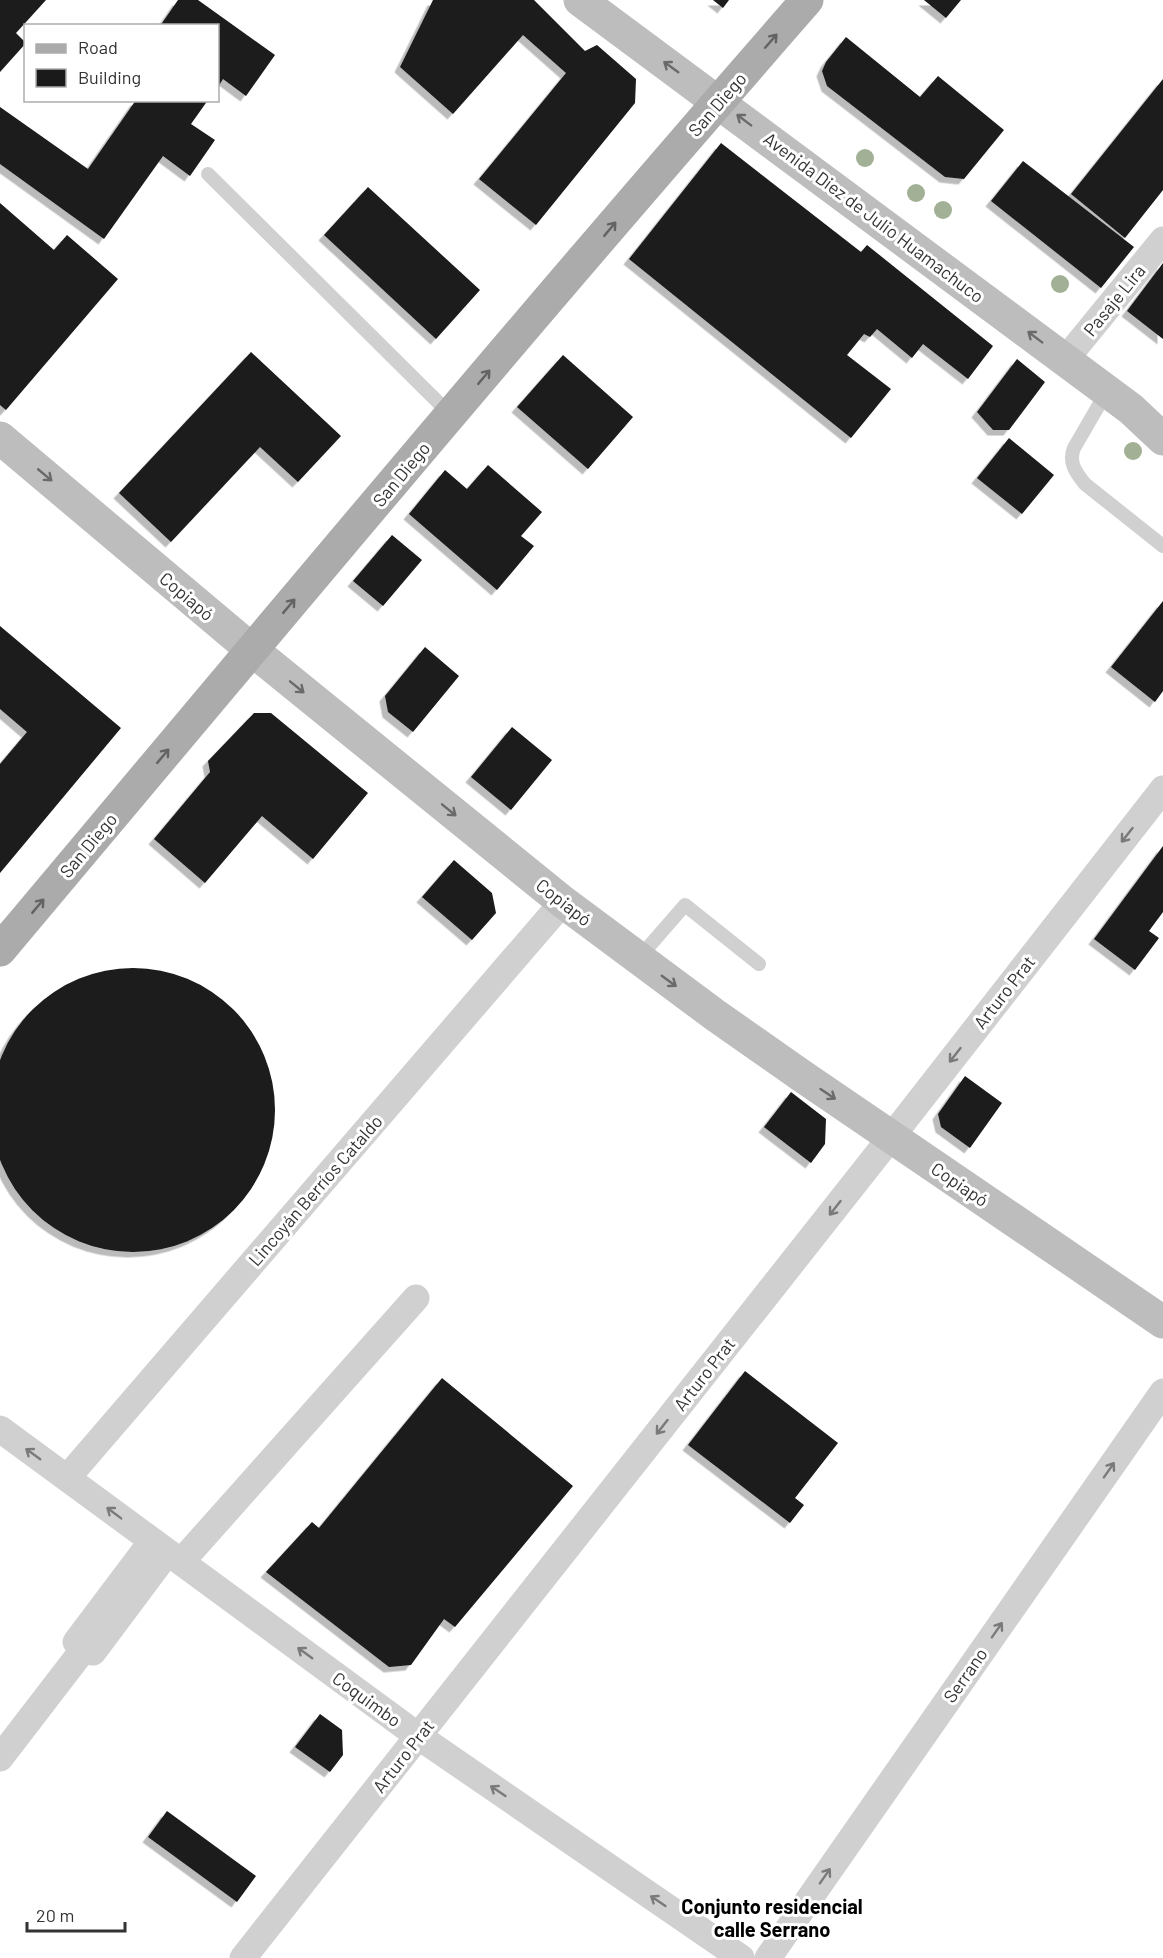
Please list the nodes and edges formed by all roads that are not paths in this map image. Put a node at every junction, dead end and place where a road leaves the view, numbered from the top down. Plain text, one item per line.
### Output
1 (580, 0) edge
2 (807, 0) edge
3 (718, 101) junction
4 (208, 174) dead end
5 (1163, 240) edge
6 (1065, 360) junction
7 (1107, 392) junction
8 (451, 415) junction
9 (0, 438) edge
10 (1163, 439) edge
11 (1163, 546) edge
12 (252, 650) junction
13 (1163, 789) edge
14 (563, 902) junction
15 (0, 950) edge
16 (638, 959) junction
17 (759, 963) dead end
18 (891, 1137) junction
19 (416, 1298) dead end
20 (1163, 1322) edge
21 (1163, 1392) edge
22 (0, 1430) edge
23 (67, 1478) junction
24 (167, 1552) junction
25 (418, 1736) junction
26 (0, 1758) edge
27 (245, 1957) edge
28 (741, 1958) edge
29 (768, 1958) edge

3 -> 1 street, Avenida Diez de Julio Huamachuco
3 -> 2 main road, San Diego
6 -> 3 street, Avenida Diez de Julio Huamachuco
8 -> 3 main road, San Diego
4 - 8 lane
5 - 6 street, Pasaje Lira
6 - 7 street, Avenida Diez de Julio Huamachuco
7 - 10 street, Avenida Diez de Julio Huamachuco
7 - 11 lane
12 -> 8 main road, San Diego
9 -> 12 street, Copiapó
12 -> 14 street, Copiapó
15 -> 12 main road, San Diego
13 -> 18 street, Arturo Prat
14 - 16 street, Copiapó
14 - 23 street, Lincoyán Berríos Cataldo
16 - 17 lane
16 -> 18 street, Copiapó
18 - 20 street, Copiapó
18 -> 25 street, Arturo Prat
19 - 24 street
29 -> 21 street, Serrano
23 -> 22 street, Coquimbo
24 -> 23 street, Coquimbo
25 -> 24 street, Coquimbo
24 - 26 street
25 - 27 street, Arturo Prat
28 -> 25 street, Coquimbo

